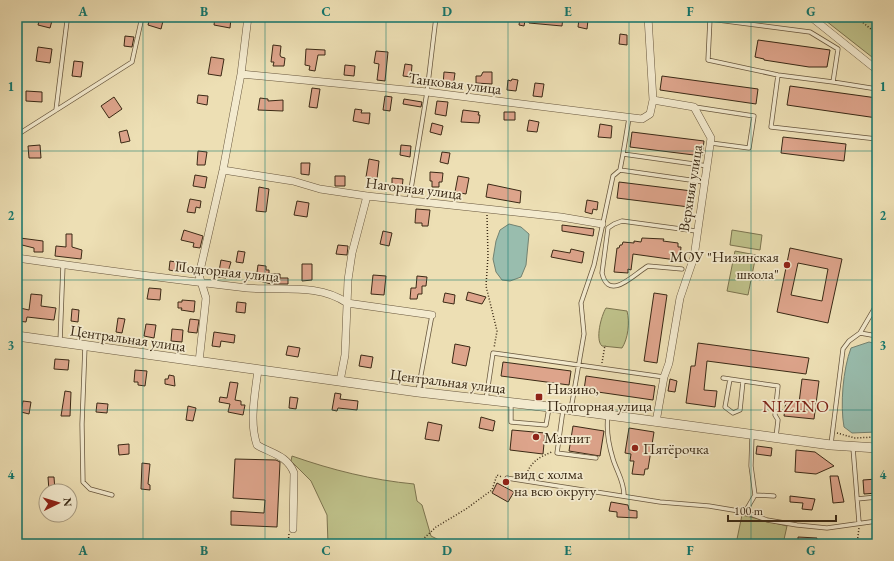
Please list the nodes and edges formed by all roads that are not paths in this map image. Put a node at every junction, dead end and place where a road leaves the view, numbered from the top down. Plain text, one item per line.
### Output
1 (142, 17) edge
2 (248, 17) edge
3 (436, 17) edge
4 (648, 17) edge
5 (679, 17) edge
6 (811, 17) edge
7 (710, 19) junction
8 (67, 21) dead end
9 (877, 70) edge
10 (241, 74) junction
11 (778, 75) junction
12 (833, 82) junction
13 (877, 88) edge
14 (427, 92) junction
15 (653, 100) junction
16 (694, 107) junction
17 (56, 110) junction
18 (630, 118) junction
19 (17, 135) edge
20 (877, 139) edge
21 (711, 143) junction
22 (623, 154) junction
23 (708, 166) junction
24 (223, 170) junction
25 (620, 170) junction
26 (704, 182) junction
27 (367, 196) junction
28 (409, 201) junction
29 (602, 224) junction
30 (696, 231) junction
31 (17, 258) edge
32 (63, 265) junction
33 (682, 269) dead end
34 (202, 282) junction
35 (347, 303) junction
36 (877, 304) edge
37 (432, 315) joint
38 (860, 333) junction
39 (17, 336) edge
40 (877, 336) edge
41 (60, 342) junction
42 (85, 345) junction
43 (199, 362) junction
44 (577, 365) junction
45 (258, 370) junction
46 (664, 377) junction
47 (723, 378) dead end
48 (730, 379) junction
49 (340, 381) junction
50 (743, 381) junction
51 (418, 392) junction
52 (486, 401) junction
53 (511, 403) junction
54 (549, 407) junction
55 (567, 410) junction
56 (608, 416) junction
57 (656, 422) junction
58 (752, 435) junction
59 (776, 438) junction
60 (831, 445) junction
61 (853, 447) junction
62 (877, 448) edge
63 (596, 458) dead end
64 (507, 478) road end
65 (112, 495) dead end
66 (624, 495) junction
67 (755, 495) junction
68 (774, 496) dead end
69 (877, 497) edge
70 (857, 499) junction
71 (745, 512) junction
72 (877, 520) edge
73 (859, 522) junction
74 (293, 529) road end

1 - 17 lane
2 - 10 street
3 - 14 lane
4 - 15 street
5 - 7 lane
6 - 9 street
7 - 11 lane
7 - 12 lane
8 - 17 lane
10 - 14 street, Танковая улица
10 - 24 street
11 - 12 lane
11 - 20 lane
12 - 13 lane
14 - 18 street, Танковая улица
14 - 28 lane
15 - 16 street
15 - 18 street, Танковая улица
16 - 21 street, Верхняя улица
16 - 21 lane
17 - 19 lane
18 - 22 lane
21 - 23 street, Верхняя улица
22 - 23 lane
22 - 25 lane
23 - 26 street, Верхняя улица
24 - 27 street, Нагорная улица
24 - 34 street
25 - 26 lane
25 - 29 lane
26 - 30 street, Верхняя улица
27 - 28 street, Нагорная улица
27 - 35 street
28 - 29 street, Нагорная улица
29 - 44 lane
30 - 33 lane
30 - 46 street, Верхняя улица
31 - 32 street, Подгорная улица
32 - 34 street, Подгорная улица
32 - 41 lane
34 - 35 street, Подгорная улица
34 - 43 street
35 - 37 street, Подгорная улица
35 - 49 street
36 - 38 lane
37 - 51 lane
38 - 40 lane
38 - 60 lane
39 - 41 street, Центральная улица
41 - 42 street, Центральная улица
42 - 43 street, Центральная улица
42 - 65 lane
43 - 45 street, Центральная улица
44 - 46 lane
44 - 52 lane
44 - 55 lane
45 - 49 street, Центральная улица
45 - 74 street
46 - 57 street, Верхняя улица
47 - 48 lane
48 - 50 lane
48 - 50 lane
49 - 51 street, Центральная улица
50 - 59 lane
51 - 52 street, Центральная улица
52 - 53 street, Центральная улица
53 - 54 street, Центральная улица
53 - 54 lane
54 - 55 street, Центральная улица
55 - 56 street, Центральная улица
55 - 63 lane
56 - 57 street, Центральная улица
56 - 66 lane
57 - 58 street, Центральная улица
58 - 59 street, Центральная улица
58 - 67 lane
59 - 60 street, Центральная улица
60 - 61 street, Центральная улица
61 - 62 street, Центральная улица
61 - 70 lane
64 - 66 lane
66 - 71 lane
67 - 68 lane
67 - 71 lane
69 - 70 lane
70 - 73 lane
71 - 73 lane
72 - 73 lane

